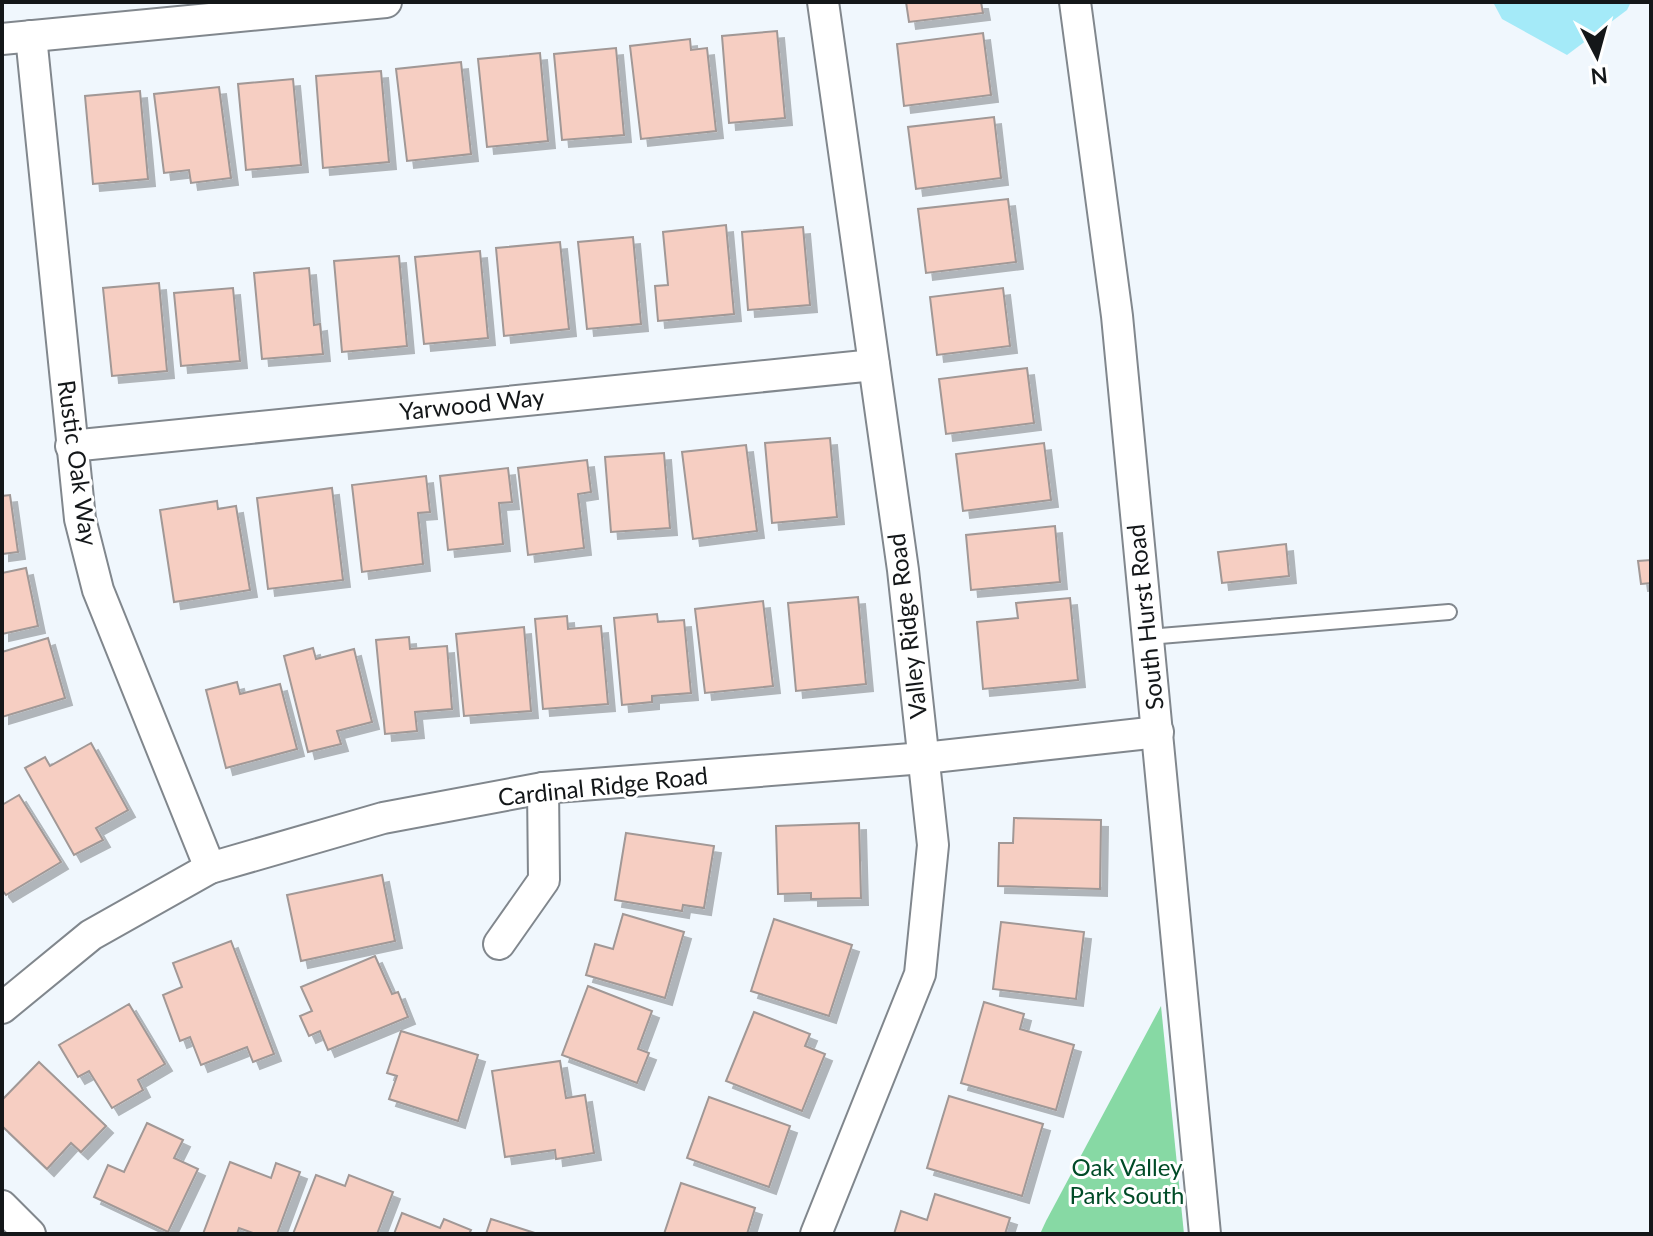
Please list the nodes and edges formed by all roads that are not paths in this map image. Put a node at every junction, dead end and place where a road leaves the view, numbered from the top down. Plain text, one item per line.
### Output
1 (386, 2) edge
2 (823, 2) edge
3 (1075, 2) edge
4 (16, 38) edge
5 (874, 365) junction
6 (71, 446) junction
7 (1449, 612) dead end
8 (1148, 637) junction
9 (1158, 732) junction
10 (924, 758) junction
11 (543, 788) junction
12 (210, 868) junction
13 (499, 944) dead end
14 (2, 1008) edge
15 (2, 1206) edge
16 (30, 1234) edge
17 (816, 1234) edge
18 (1205, 1234) edge

1 - 4 street
2 - 5 street, Valley Ridge Road
3 - 8 street, South Hurst Road
4 - 6 street, Rustic Oak Way
5 - 6 street, Yarwood Way
5 - 10 street, Valley Ridge Road
6 - 12 street, Rustic Oak Way
7 - 8 lane
8 - 9 street, South Hurst Road
9 - 10 street, Cardinal Ridge Road
9 - 18 street, South Hurst Road
10 - 11 street, Cardinal Ridge Road
10 - 17 street, Valley Ridge Road
11 - 12 street, Cardinal Ridge Road
11 - 13 street
12 - 14 street, Cardinal Ridge Road
15 - 16 street

